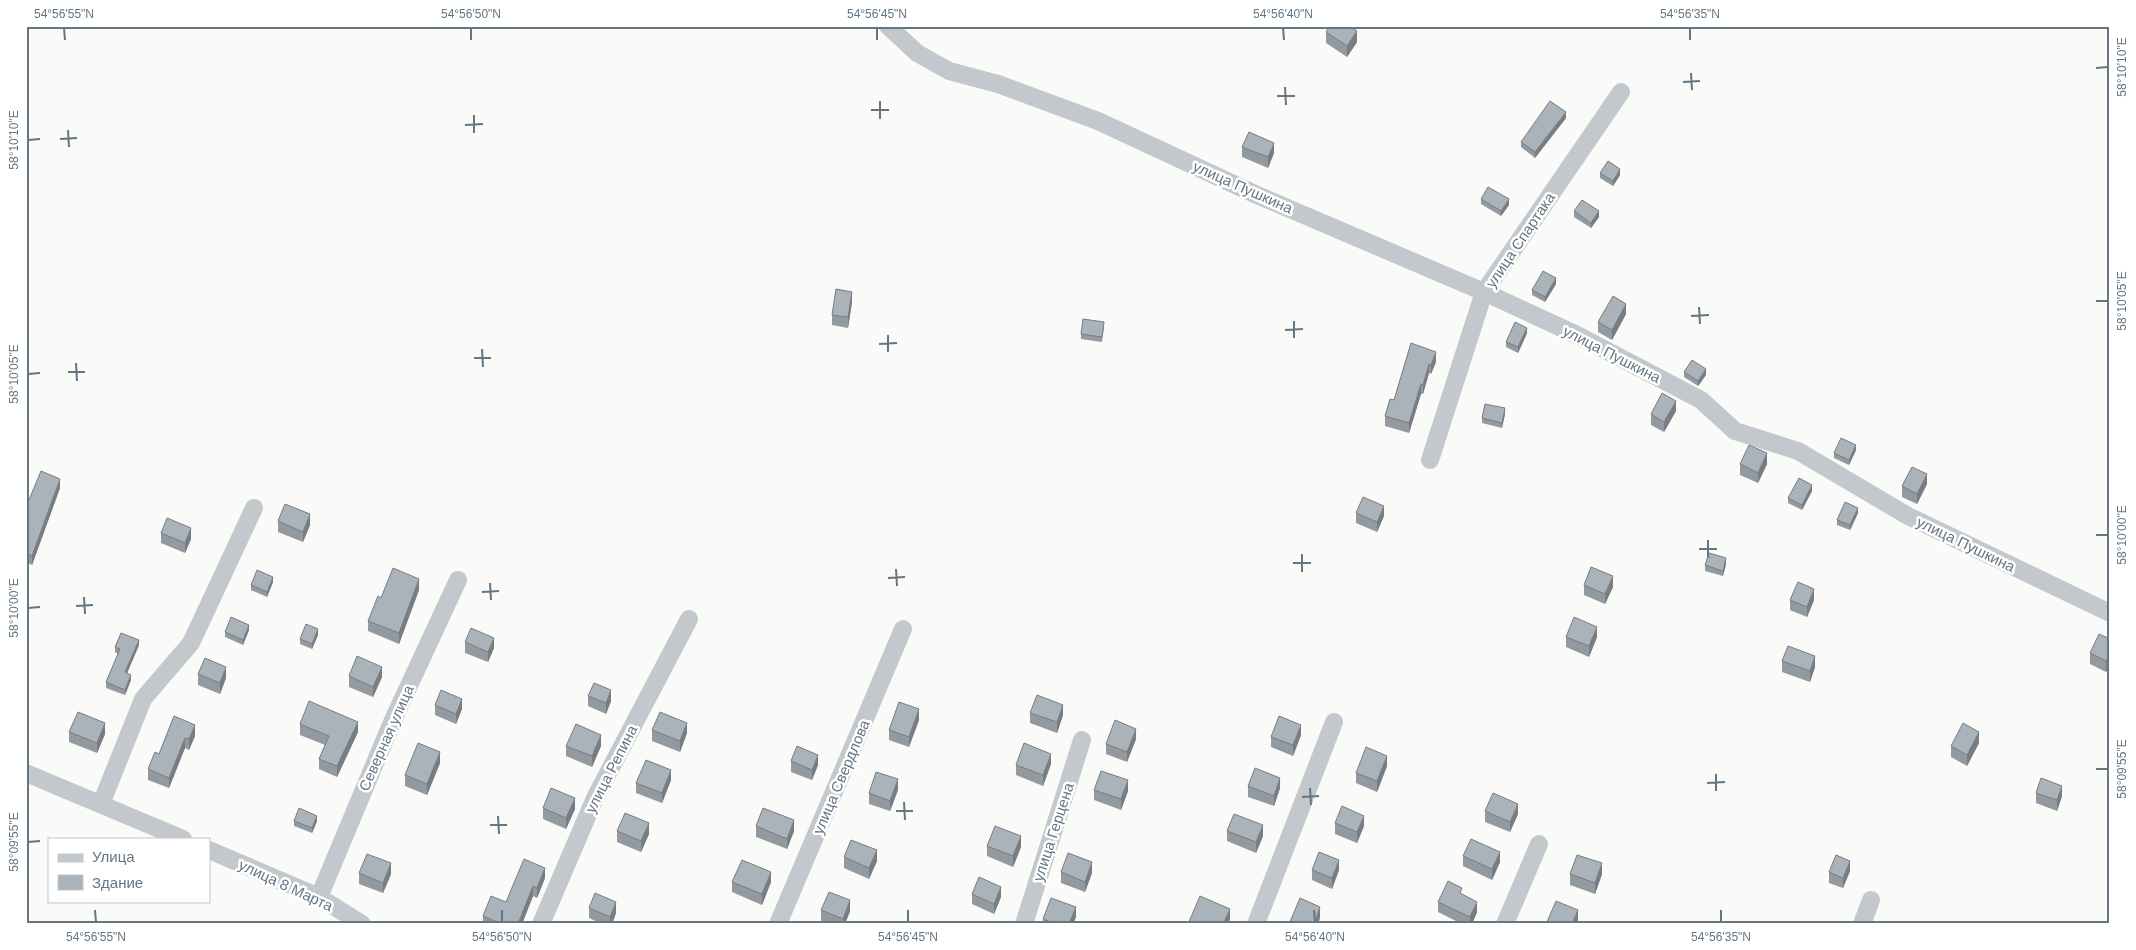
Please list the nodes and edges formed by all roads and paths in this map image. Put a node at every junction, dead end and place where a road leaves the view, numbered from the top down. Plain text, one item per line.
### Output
1 (888, 26) edge
2 (1621, 92) dead end
3 (1484, 292) junction
4 (1430, 460) dead end
5 (254, 508) dead end
6 (458, 580) dead end
7 (2110, 613) edge
8 (689, 619) dead end
9 (903, 629) dead end
10 (1334, 722) dead end
11 (1082, 740) dead end
12 (26, 773) edge
13 (101, 804) junction
14 (181, 838) edge
15 (1539, 844) dead end
16 (210, 850) edge
17 (319, 897) junction
18 (1871, 900) dead end
19 (362, 924) edge
20 (541, 924) edge
21 (778, 924) edge
22 (1024, 924) edge
23 (1256, 924) edge
24 (1505, 924) edge
25 (1862, 924) edge

1 - 3 street, улица Пушкина
2 - 3 street, улица Спартака
3 - 4 street, улица Спартака
3 - 7 street, улица Пушкина
5 - 13 street
6 - 17 street, Северная улица
8 - 20 street, улица Репина
9 - 21 street, улица Свердлова
10 - 23 street
11 - 22 street, улица Герцена
12 - 13 street
13 - 14 street
15 - 24 street
16 - 17 street, улица 8 Марта
17 - 19 street, улица 8 Марта
18 - 25 street

